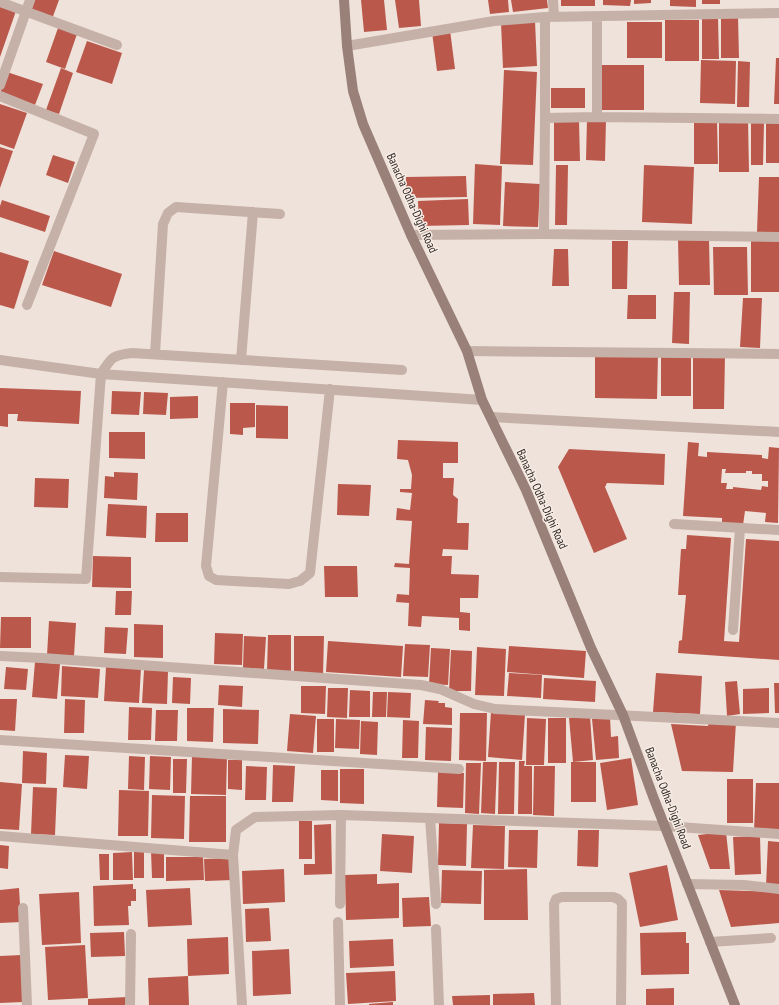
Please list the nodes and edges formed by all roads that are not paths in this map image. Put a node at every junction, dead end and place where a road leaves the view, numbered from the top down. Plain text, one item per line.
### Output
1 (30, 0) edge
2 (344, 0) edge
3 (553, 0) edge
4 (0, 2) edge
5 (26, 12) junction
6 (779, 13) edge
7 (597, 16) junction
8 (549, 17) junction
9 (117, 45) dead end
10 (347, 46) junction
11 (0, 85) edge
12 (0, 96) edge
13 (597, 117) junction
14 (545, 118) junction
15 (779, 119) edge
16 (253, 212) junction
17 (280, 214) dead end
18 (544, 234) junction
19 (410, 235) junction
20 (779, 237) edge
21 (27, 305) dead end
22 (467, 351) junction
23 (155, 354) junction
24 (779, 354) edge
25 (0, 360) edge
26 (241, 360) junction
27 (402, 370) dead end
28 (101, 374) junction
29 (223, 382) junction
30 (330, 389) junction
31 (482, 400) junction
32 (491, 416) junction
33 (779, 432) edge
34 (674, 524) dead end
35 (740, 528) junction
36 (779, 530) edge
37 (0, 577) edge
38 (734, 630) dead end
39 (0, 656) edge
40 (623, 715) junction
41 (779, 723) edge
42 (0, 740) edge
43 (459, 769) dead end
44 (341, 815) junction
45 (430, 818) junction
46 (664, 826) junction
47 (779, 834) edge
48 (0, 836) edge
49 (233, 854) junction
50 (687, 884) junction
51 (779, 889) edge
52 (340, 904) dead end
53 (436, 904) dead end
54 (23, 908) dead end
55 (338, 922) dead end
56 (436, 929) dead end
57 (131, 934) dead end
58 (771, 938) dead end
59 (710, 942) junction
60 (27, 1005) edge
61 (130, 1005) edge
62 (242, 1005) edge
63 (340, 1005) edge
64 (439, 1005) edge
65 (556, 1005) edge
66 (621, 1005) edge
67 (735, 1005) edge

1 - 5 street
2 - 10 street, Banacha Odha-Dighi Road
3 - 8 street
4 - 5 street
5 - 9 street
5 - 11 street
6 - 7 street
7 - 8 street
7 - 13 street
8 - 10 street
8 - 14 street
10 - 19 street, Banacha Odha-Dighi Road
12 - 21 street
13 - 14 street
13 - 15 street
14 - 18 street
16 - 17 street
16 - 23 street
16 - 26 street
18 - 19 street
18 - 20 street
19 - 22 street, Banacha Odha-Dighi Road
22 - 24 street
22 - 31 street, Banacha Odha-Dighi Road
23 - 26 street
23 - 28 street
25 - 28 street
26 - 27 street
28 - 29 street
28 - 37 street
29 - 30 street
29 - 30 street
30 - 31 street
31 - 32 street, Banacha Odha-Dighi Road
32 - 33 street
32 - 40 street, Banacha Odha-Dighi Road
34 - 35 street
35 - 36 street
35 - 38 street
39 - 40 street
40 - 41 street
40 - 46 street, Banacha Odha-Dighi Road
42 - 43 street
44 - 45 street
44 - 49 street
44 - 52 street
45 - 46 street
45 - 53 street
46 - 47 street
46 - 50 street, Banacha Odha-Dighi Road
48 - 49 street
49 - 62 street
50 - 51 street
50 - 59 street, Banacha Odha-Dighi Road
54 - 60 street
55 - 63 street
56 - 64 street
57 - 61 street
58 - 59 street
59 - 67 street, Banacha Odha-Dighi Road
65 - 66 street

